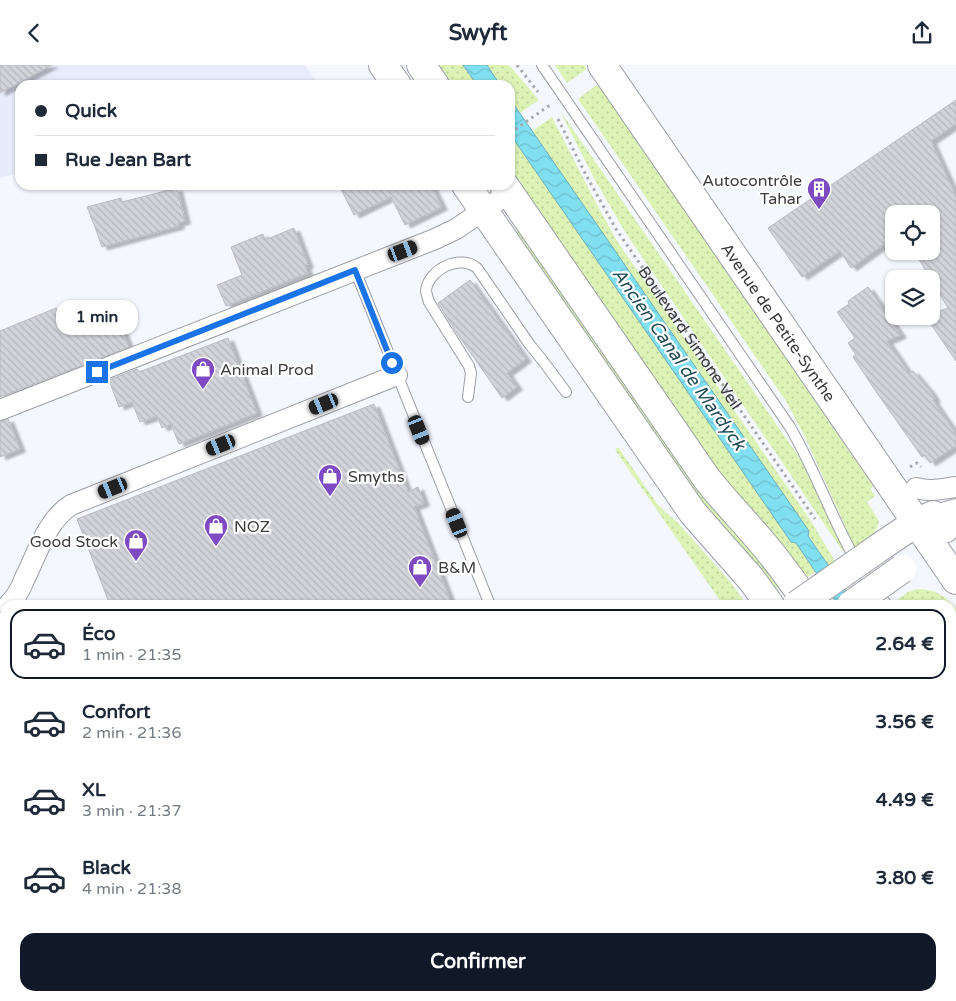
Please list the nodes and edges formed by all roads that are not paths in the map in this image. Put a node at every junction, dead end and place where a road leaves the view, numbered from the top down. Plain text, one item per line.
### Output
1 (383, 65) edge
2 (421, 65) edge
3 (542, 65) edge
4 (602, 65) edge
5 (622, 65) edge
6 (394, 80) edge
7 (431, 80) edge
8 (469, 190) edge
9 (506, 190) edge
10 (508, 190) edge
11 (484, 211) junction
12 (355, 270) junction
13 (397, 375) junction
14 (566, 392) dead end
15 (468, 397) dead end
16 (2, 409) edge
17 (956, 487) edge
18 (916, 488) junction
19 (943, 527) edge
20 (956, 580) edge
21 (12, 600) edge
22 (488, 600) edge
23 (766, 600) edge
24 (804, 600) edge
25 (805, 600) edge
26 (858, 600) edge
27 (883, 600) edge

1 - 6 street
2 - 7 street
3 - 27 lane, Boulevard Simone Veil
4 - 19 street, Avenue de Petite-Synthe
5 - 18 street, Avenue de Petite-Synthe
8 - 11 street
9 - 11 street
10 - 25 street
11 - 12 street
11 - 23 street
12 - 13 lane
12 - 16 street
13 - 21 street
13 - 22 lane
14 - 15 lane
17 - 18 street
18 - 19 street, Avenue de Petite-Synthe
19 - 20 street, Avenue de Petite-Synthe
19 - 24 street, bridge
19 - 26 street, bridge

